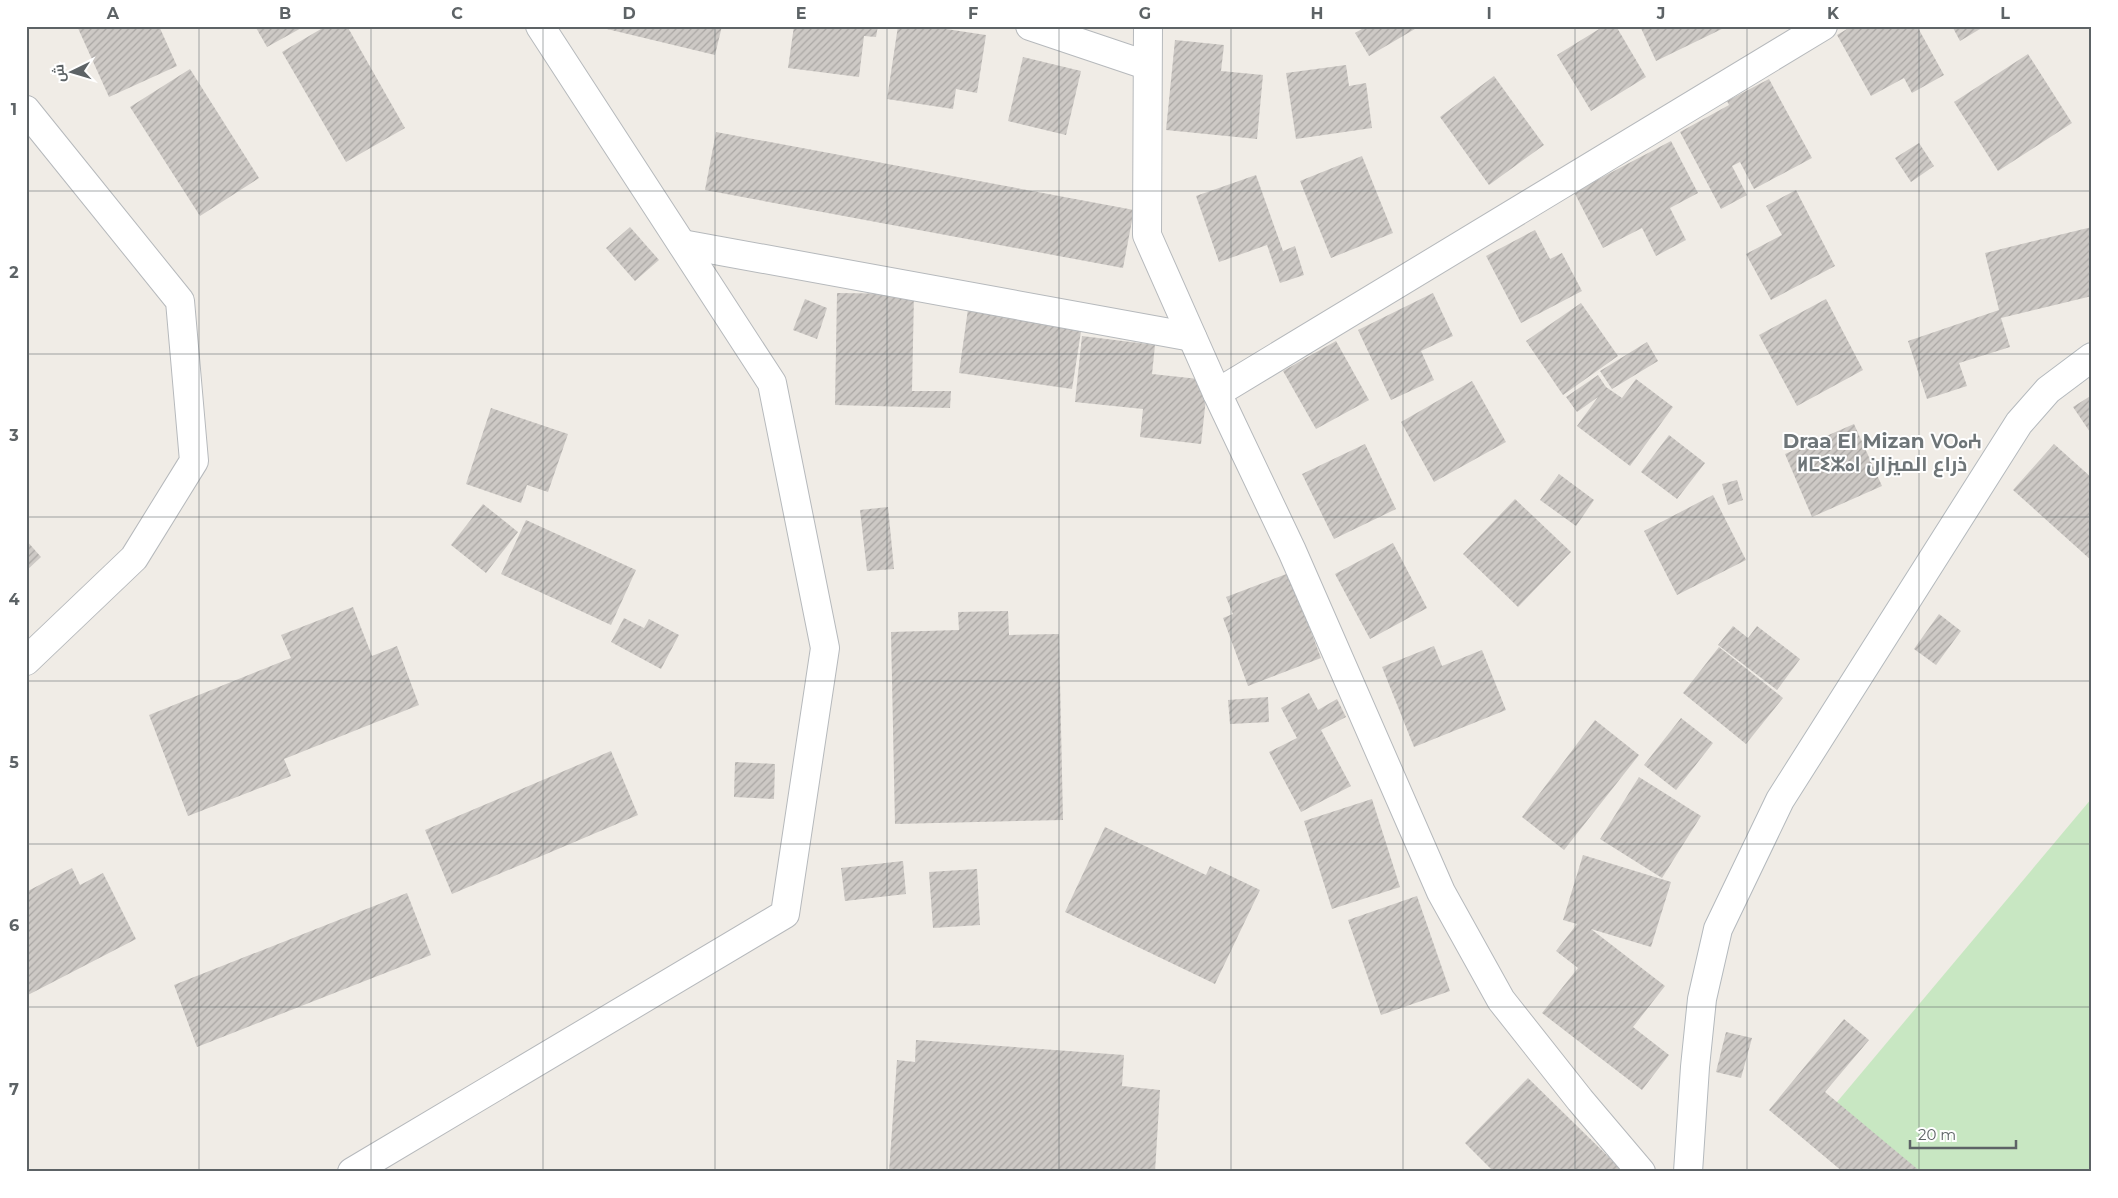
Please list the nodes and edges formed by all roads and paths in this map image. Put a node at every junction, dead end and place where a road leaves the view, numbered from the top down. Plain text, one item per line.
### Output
1 (540, 26) edge
2 (1030, 26) edge
3 (1148, 26) edge
4 (1823, 26) edge
5 (1146, 65) junction
6 (26, 110) edge
7 (682, 244) junction
8 (1192, 337) junction
9 (2092, 357) edge
10 (1216, 394) junction
11 (26, 661) edge
12 (352, 1172) edge
13 (1641, 1172) edge
14 (1688, 1172) edge

1 - 7 street
2 - 5 street
3 - 5 street
4 - 10 street
5 - 8 street
6 - 11 street
7 - 8 street
7 - 12 street
8 - 10 street
9 - 14 street
10 - 13 street

